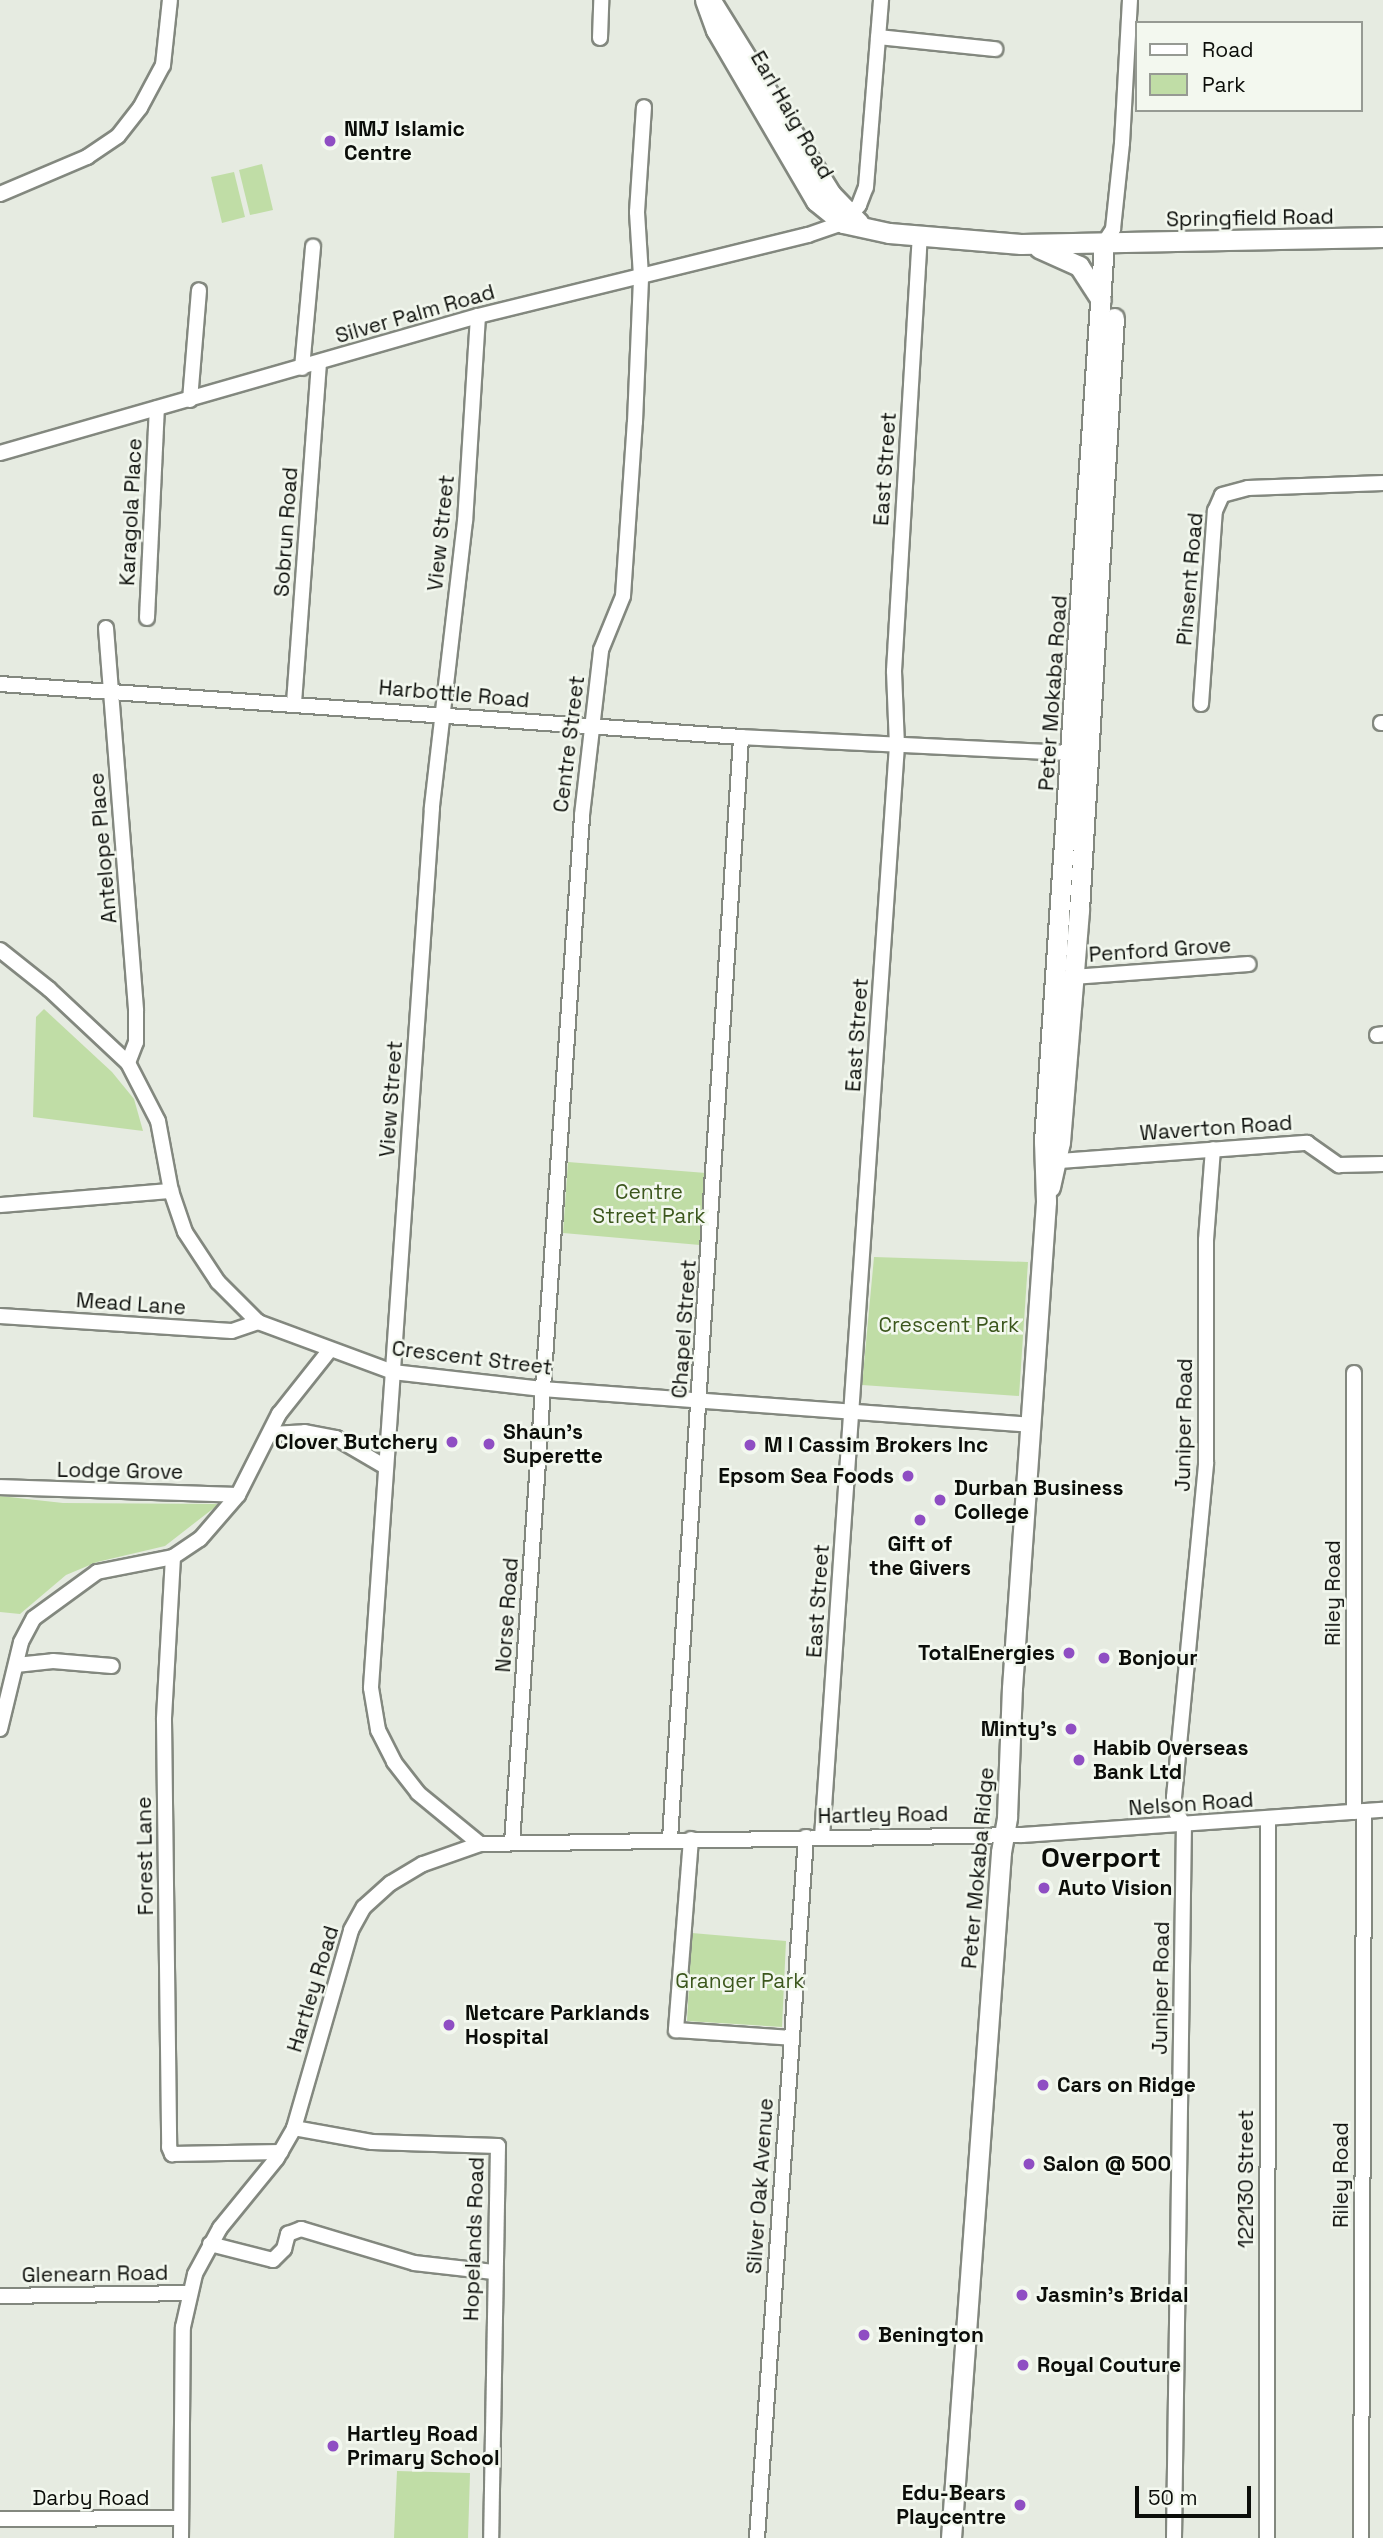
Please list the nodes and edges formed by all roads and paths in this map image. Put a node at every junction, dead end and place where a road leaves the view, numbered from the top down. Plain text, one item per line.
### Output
1 (170, 0) edge
2 (601, 0) edge
3 (707, 0) edge
4 (881, 0) edge
5 (1130, 0) edge
6 (878, 37) junction
7 (600, 38) dead end
8 (995, 49) dead end
9 (644, 107) dead end
10 (0, 194) edge
11 (853, 222) junction
12 (920, 236) junction
13 (1383, 237) edge
14 (1111, 238) junction
15 (1021, 244) junction
16 (313, 246) dead end
17 (641, 275) junction
18 (199, 290) dead end
19 (1102, 305) junction
20 (478, 316) junction
21 (319, 363) junction
22 (302, 368) junction
23 (190, 400) junction
24 (156, 408) junction
25 (0, 453) edge
26 (1383, 483) edge
27 (147, 618) dead end
28 (106, 628) dead end
29 (0, 684) edge
30 (111, 691) junction
31 (294, 703) junction
32 (1201, 704) dead end
33 (443, 714) junction
34 (592, 727) junction
35 (741, 737) junction
36 (897, 747) junction
37 (1072, 753) junction
38 (1072, 867) junction
39 (0, 950) edge
40 (1250, 964) dead end
41 (1073, 977) junction
42 (128, 1063) junction
43 (1213, 1149) junction
44 (1051, 1162) junction
45 (1383, 1164) edge
46 (171, 1191) junction
47 (0, 1205) edge
48 (0, 1316) edge
49 (258, 1322) junction
50 (329, 1351) junction
51 (393, 1372) junction
52 (1354, 1373) dead end
53 (542, 1389) junction
54 (700, 1401) junction
55 (852, 1412) junction
56 (1030, 1425) junction
57 (270, 1434) junction
58 (384, 1466) junction
59 (0, 1487) edge
60 (238, 1495) junction
61 (173, 1557) junction
62 (16, 1665) junction
63 (111, 1666) dead end
64 (0, 1730) edge
65 (1383, 1810) edge
66 (1359, 1812) junction
67 (1268, 1819) junction
68 (1184, 1825) junction
69 (1003, 1835) junction
70 (822, 1837) junction
71 (806, 1838) junction
72 (670, 1839) junction
73 (691, 1839) junction
74 (512, 1843) junction
75 (480, 1844) junction
76 (792, 2038) junction
77 (294, 2128) junction
78 (281, 2152) junction
79 (209, 2244) junction
80 (494, 2272) junction
81 (190, 2292) junction
82 (0, 2297) edge
83 (181, 2518) junction
84 (0, 2519) edge
85 (181, 2538) edge
86 (491, 2538) edge
87 (757, 2538) edge
88 (951, 2538) edge
89 (1174, 2538) edge
90 (1267, 2538) edge
91 (1361, 2538) edge

1 - 10 street
2 - 7 street
3 - 11 street, Earl Haig Road
4 - 6 street
5 - 14 street, Peter Mokaba Road
6 - 8 street
6 - 11 street
9 - 17 street, Centre Street
11 - 12 street
11 - 17 street, Silver Palm Road
12 - 15 street
12 - 36 street, East Street
13 - 14 street, Springfield Road
14 - 15 street
14 - 19 street, Peter Mokaba Road
14 - 38 street, Peter Mokaba Road
15 - 19 street
16 - 22 street
17 - 20 street, Silver Palm Road
17 - 34 street, Centre Street
18 - 23 street
19 - 37 street, Peter Mokaba Road
20 - 21 street, Silver Palm Road
20 - 33 street, View Street
21 - 22 street, Silver Palm Road
21 - 31 street, Sobrun Road
22 - 23 street, Silver Palm Road
23 - 24 street, Silver Palm Road
24 - 25 street, Silver Palm Road
24 - 27 street, Karagola Place
26 - 32 street, Pinsent Road
28 - 30 street, Antelope Place
29 - 30 street, Harbottle Road
30 - 31 street, Harbottle Road
30 - 42 street, Antelope Place
31 - 33 street, Harbottle Road
33 - 34 street, Harbottle Road
33 - 51 street, View Street
34 - 35 street, Harbottle Road
34 - 53 street, Centre Street
35 - 36 street, Harbottle Road
35 - 54 street, Chapel Street
36 - 37 street, Harbottle Road
36 - 55 street, East Street
37 - 38 street, Peter Mokaba Road
38 - 41 street, Peter Mokaba Road
38 - 44 street, Peter Mokaba Road
39 - 42 street, Crescent Street
40 - 41 street, Penford Grove
41 - 44 street, Peter Mokaba Road
42 - 46 street, Crescent Street
43 - 44 street, Waverton Road
43 - 45 street, Waverton Road
43 - 68 street, Juniper Road
44 - 56 street, Peter Mokaba Ridge
46 - 47 street
46 - 49 street, Crescent Street
48 - 49 street, Mead Lane
49 - 50 street, Crescent Street
50 - 51 street, Crescent Street
50 - 57 street
51 - 53 street, Crescent Street
51 - 58 street, View Street
52 - 66 street, Riley Road
53 - 54 street, Crescent Street
53 - 74 street, Norse Road
54 - 55 street, Crescent Street
54 - 72 street, Chapel Street
55 - 56 street, Crescent Street
55 - 70 street, East Street
56 - 69 street, Peter Mokaba Ridge
57 - 58 street
57 - 60 street
58 - 75 street, View Street
59 - 60 street, Lodge Grove
60 - 61 street
61 - 62 street
61 - 78 street, Forest Lane
62 - 63 street
62 - 64 street
65 - 66 street, Nelson Road
66 - 67 street, Nelson Road
66 - 91 street, Riley Road
67 - 68 street, Nelson Road
67 - 90 street, 122130 Street
68 - 69 street, Nelson Road
68 - 89 street, Juniper Road
69 - 70 street, Hartley Road
69 - 88 street, Peter Mokaba Ridge
70 - 71 street, Hartley Road
71 - 73 street, Hartley Road
71 - 76 street, Silver Oak Avenue
72 - 73 street, Hartley Road
72 - 74 street, Hartley Road
73 - 76 street
74 - 75 street, Hartley Road
75 - 77 street, Hartley Road
76 - 87 street, Silver Oak Avenue
77 - 78 street, Hartley Road
77 - 80 street, Hopelands Road
78 - 79 street, Hartley Road
79 - 80 street
79 - 81 street, Hartley Road
80 - 86 street, Hopelands Road
81 - 82 street, Glenearn Road
81 - 83 street, Hartley Road
83 - 84 street, Darby Road
83 - 85 street, Hartley Road

